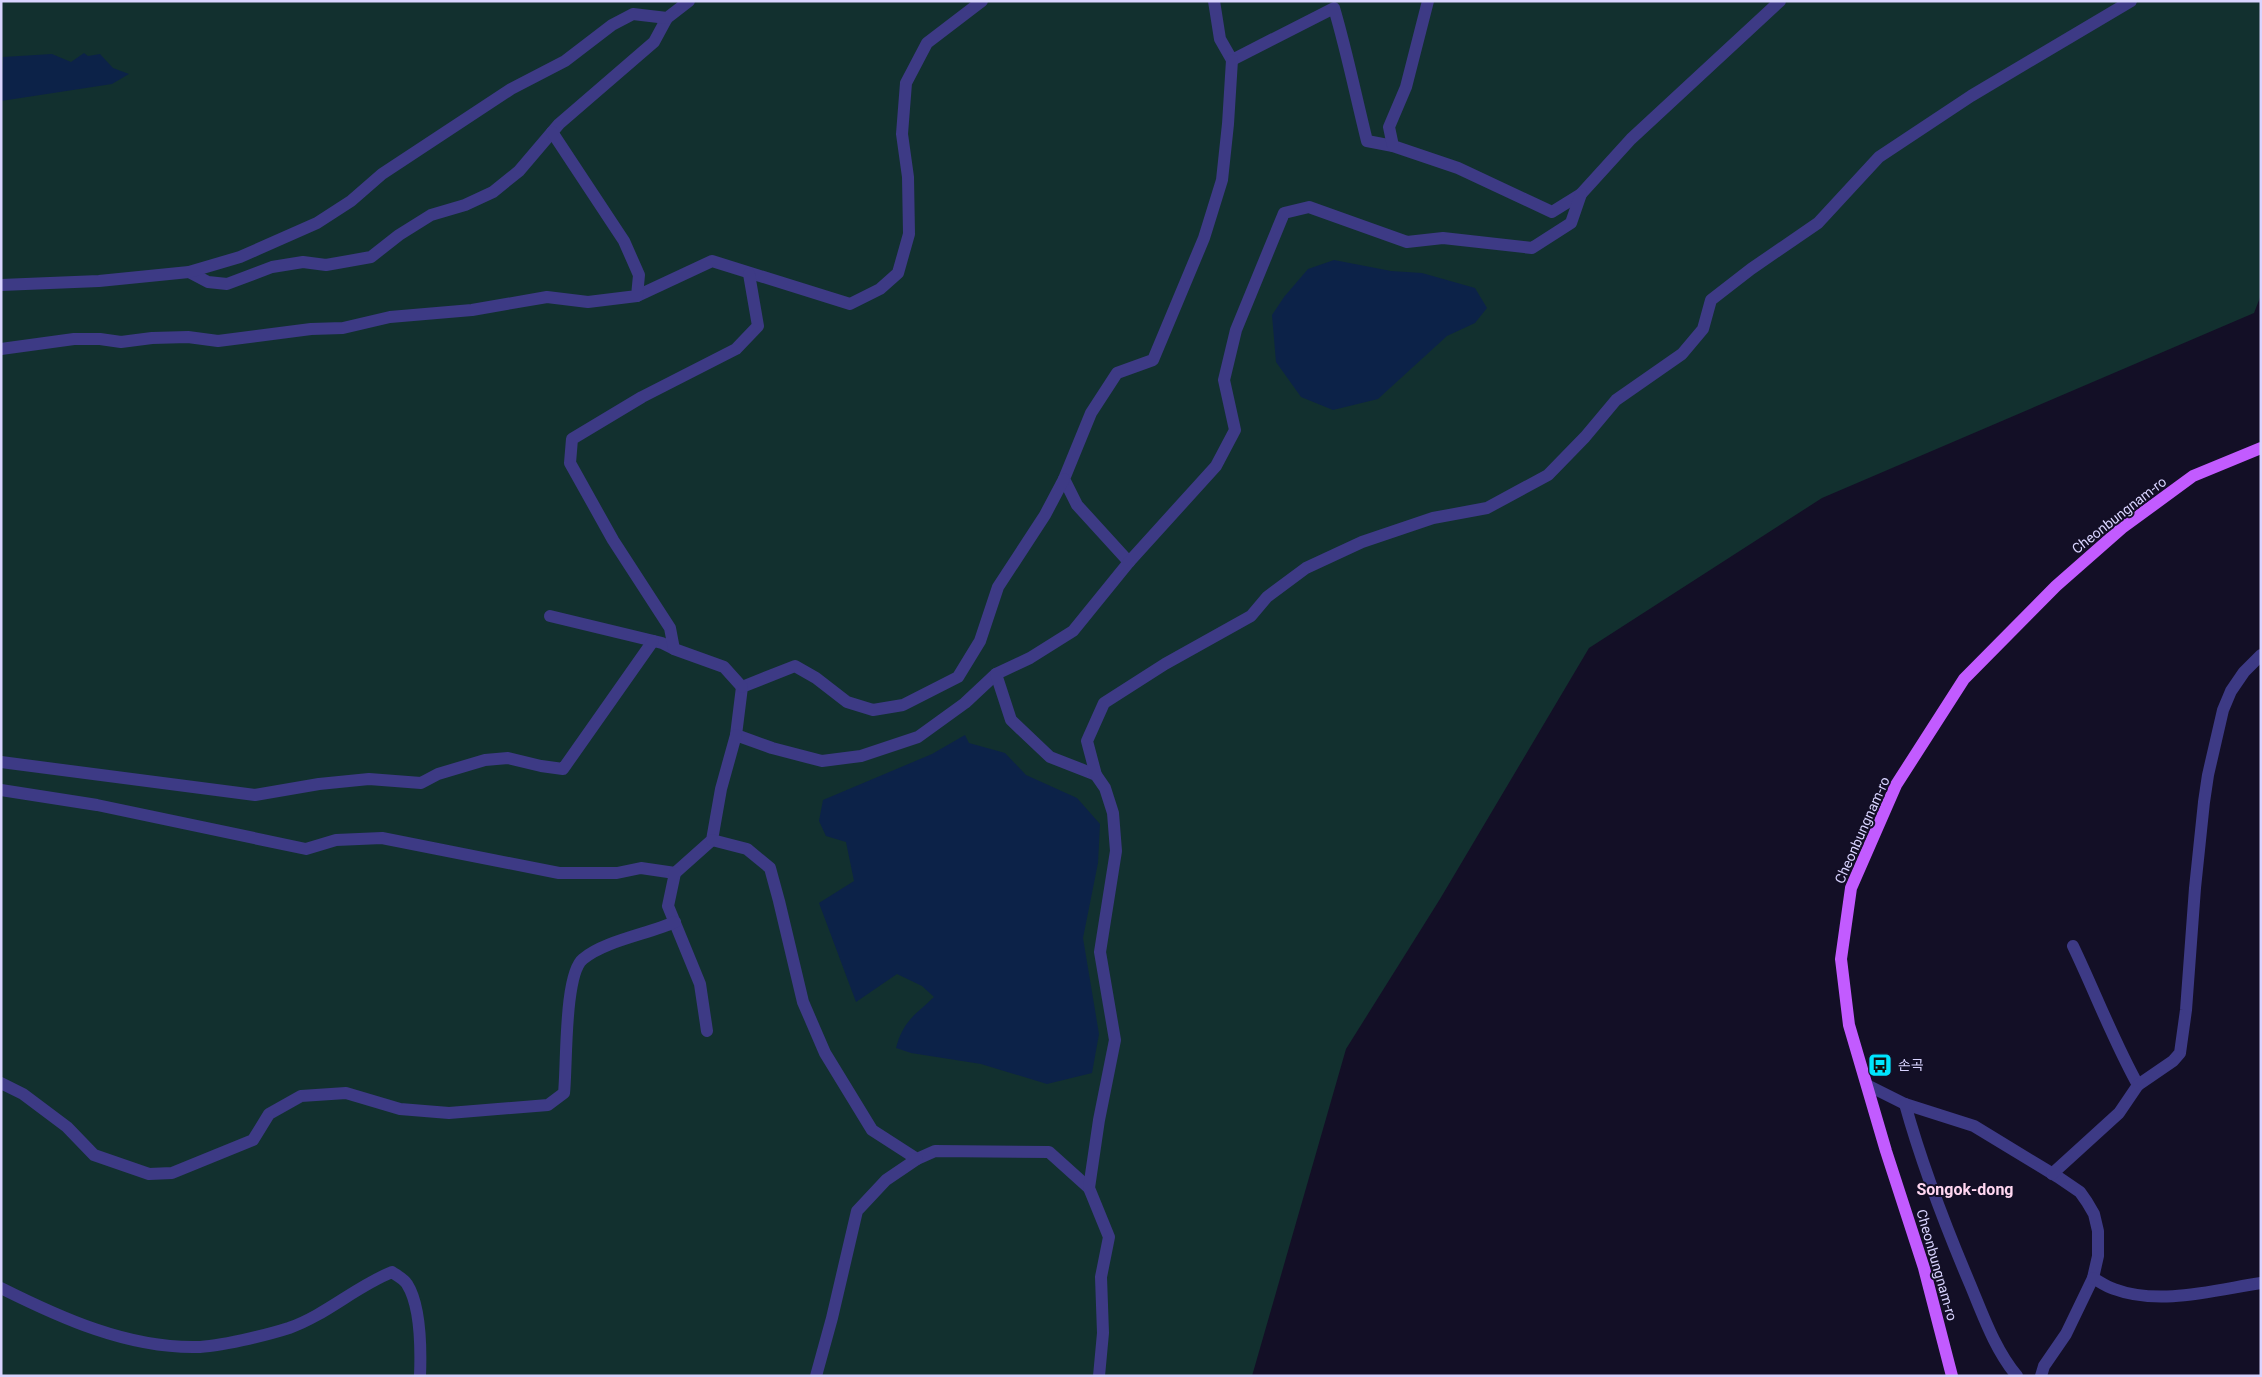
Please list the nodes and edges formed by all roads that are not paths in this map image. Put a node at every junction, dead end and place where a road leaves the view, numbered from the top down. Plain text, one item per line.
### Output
1 (689, 1) edge
2 (982, 1) edge
3 (1214, 1) edge
4 (1428, 1) edge
5 (1780, 1) edge
6 (2130, 1) edge
7 (667, 18) junction
8 (1232, 60) junction
9 (552, 132) junction
10 (1393, 146) junction
11 (1582, 194) junction
12 (189, 272) junction
13 (748, 274) junction
14 (1, 285) edge
15 (637, 296) junction
16 (1, 349) edge
17 (2261, 448) edge
18 (1064, 479) junction
19 (1129, 562) junction
20 (550, 616) dead end
21 (653, 641) junction
22 (674, 649) junction
23 (2261, 655) edge
24 (996, 674) junction
25 (742, 687) junction
26 (736, 735) junction
27 (1, 762) edge
28 (1096, 775) junction
29 (1, 790) edge
30 (712, 840) junction
31 (675, 873) junction
32 (675, 922) junction
33 (2073, 946) dead end
34 (707, 1031) dead end
35 (1, 1083) edge
36 (1867, 1085) junction
37 (2138, 1085) junction
38 (1905, 1104) junction
39 (917, 1159) junction
40 (2052, 1174) junction
41 (1089, 1188) junction
42 (2093, 1278) junction
43 (2261, 1283) edge
44 (1, 1288) edge
45 (2007, 1370) edge
46 (420, 1376) edge
47 (816, 1376) edge
48 (1099, 1376) edge
49 (1952, 1376) edge
50 (2017, 1376) edge
51 (2041, 1376) edge

1 - 7 street
2 - 13 street
3 - 8 street
4 - 10 street
5 - 11 street
6 - 28 street
7 - 9 street
7 - 12 street
8 - 10 street
8 - 18 street
9 - 12 street
9 - 15 street
10 - 11 street
11 - 19 street
12 - 14 street
13 - 15 street
13 - 22 street
15 - 16 street
17 - 36 main road, Cheonbungnam-ro
18 - 19 street
18 - 25 street
19 - 24 street
20 - 21 street
21 - 22 street
21 - 27 street
22 - 25 street
23 - 37 street
24 - 26 street
24 - 28 street
25 - 26 street
26 - 30 street
28 - 41 street
29 - 31 street
30 - 31 street
30 - 39 street
31 - 32 street
32 - 34 street
32 - 35 street
33 - 37 street
36 - 38 street
36 - 49 main road, Cheonbungnam-ro
37 - 40 street
38 - 40 street
38 - 45 street
39 - 41 street
39 - 47 street
40 - 42 street
41 - 48 street
42 - 43 street
42 - 51 street
44 - 46 street
45 - 50 street

